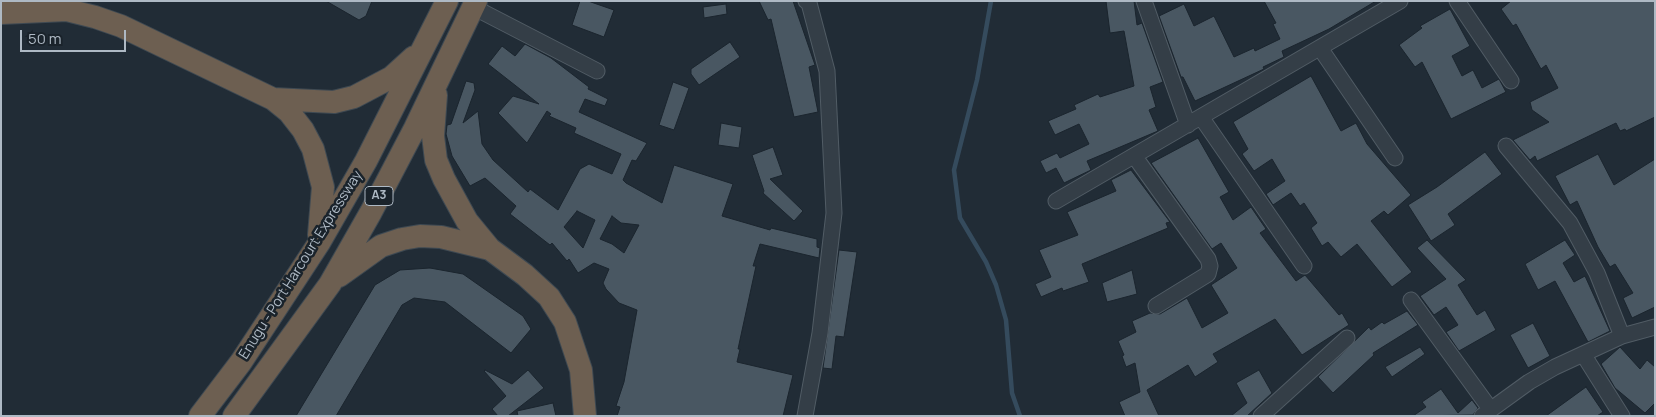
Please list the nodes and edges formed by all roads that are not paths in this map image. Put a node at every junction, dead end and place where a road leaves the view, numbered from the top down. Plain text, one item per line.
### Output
1 (447, 1) edge
2 (806, 1) edge
3 (1144, 1) edge
4 (1400, 1) edge
5 (1457, 1) edge
6 (474, 4) edge
7 (1, 13) edge
8 (427, 43) junction
9 (1320, 48) junction
10 (597, 71) dead end
11 (1511, 81) dead end
12 (437, 82) junction
13 (273, 99) junction
14 (1201, 117) junction
15 (1188, 125) junction
16 (1506, 146) dead end
17 (1135, 157) junction
18 (1395, 158) dead end
19 (1056, 201) dead end
20 (319, 243) junction
21 (490, 249) junction
22 (1304, 266) dead end
23 (330, 284) junction
24 (1411, 300) dead end
25 (1156, 306) dead end
26 (1655, 326) edge
27 (1622, 336) junction
28 (1347, 338) dead end
29 (1583, 354) junction
30 (1487, 413) edge
31 (200, 416) edge
32 (234, 416) edge
33 (585, 416) edge
34 (806, 416) edge
35 (1261, 416) edge
36 (1622, 416) edge

1 - 8 highway, Enugu - Port Harcourt Expressway / A3
2 - 34 street
3 - 15 street
4 - 9 street
5 - 11 street
6 - 10 street
6 - 12 highway, Enugu - Port Harcourt Expressway / A3
7 - 13 highway
8 - 13 highway
8 - 20 highway, Enugu - Port Harcourt Expressway / A3
9 - 14 street
9 - 18 street
12 - 21 highway
12 - 23 highway, Enugu - Port Harcourt Expressway / A3
13 - 20 highway
14 - 15 street
14 - 22 street
15 - 17 street
16 - 27 street
17 - 19 street
17 - 25 street
20 - 31 highway, Enugu - Port Harcourt Expressway / A3
21 - 23 highway
21 - 33 highway
23 - 32 highway, Enugu - Port Harcourt Expressway / A3
24 - 30 street
26 - 27 street
27 - 29 street
28 - 35 street
29 - 30 street
29 - 36 street

